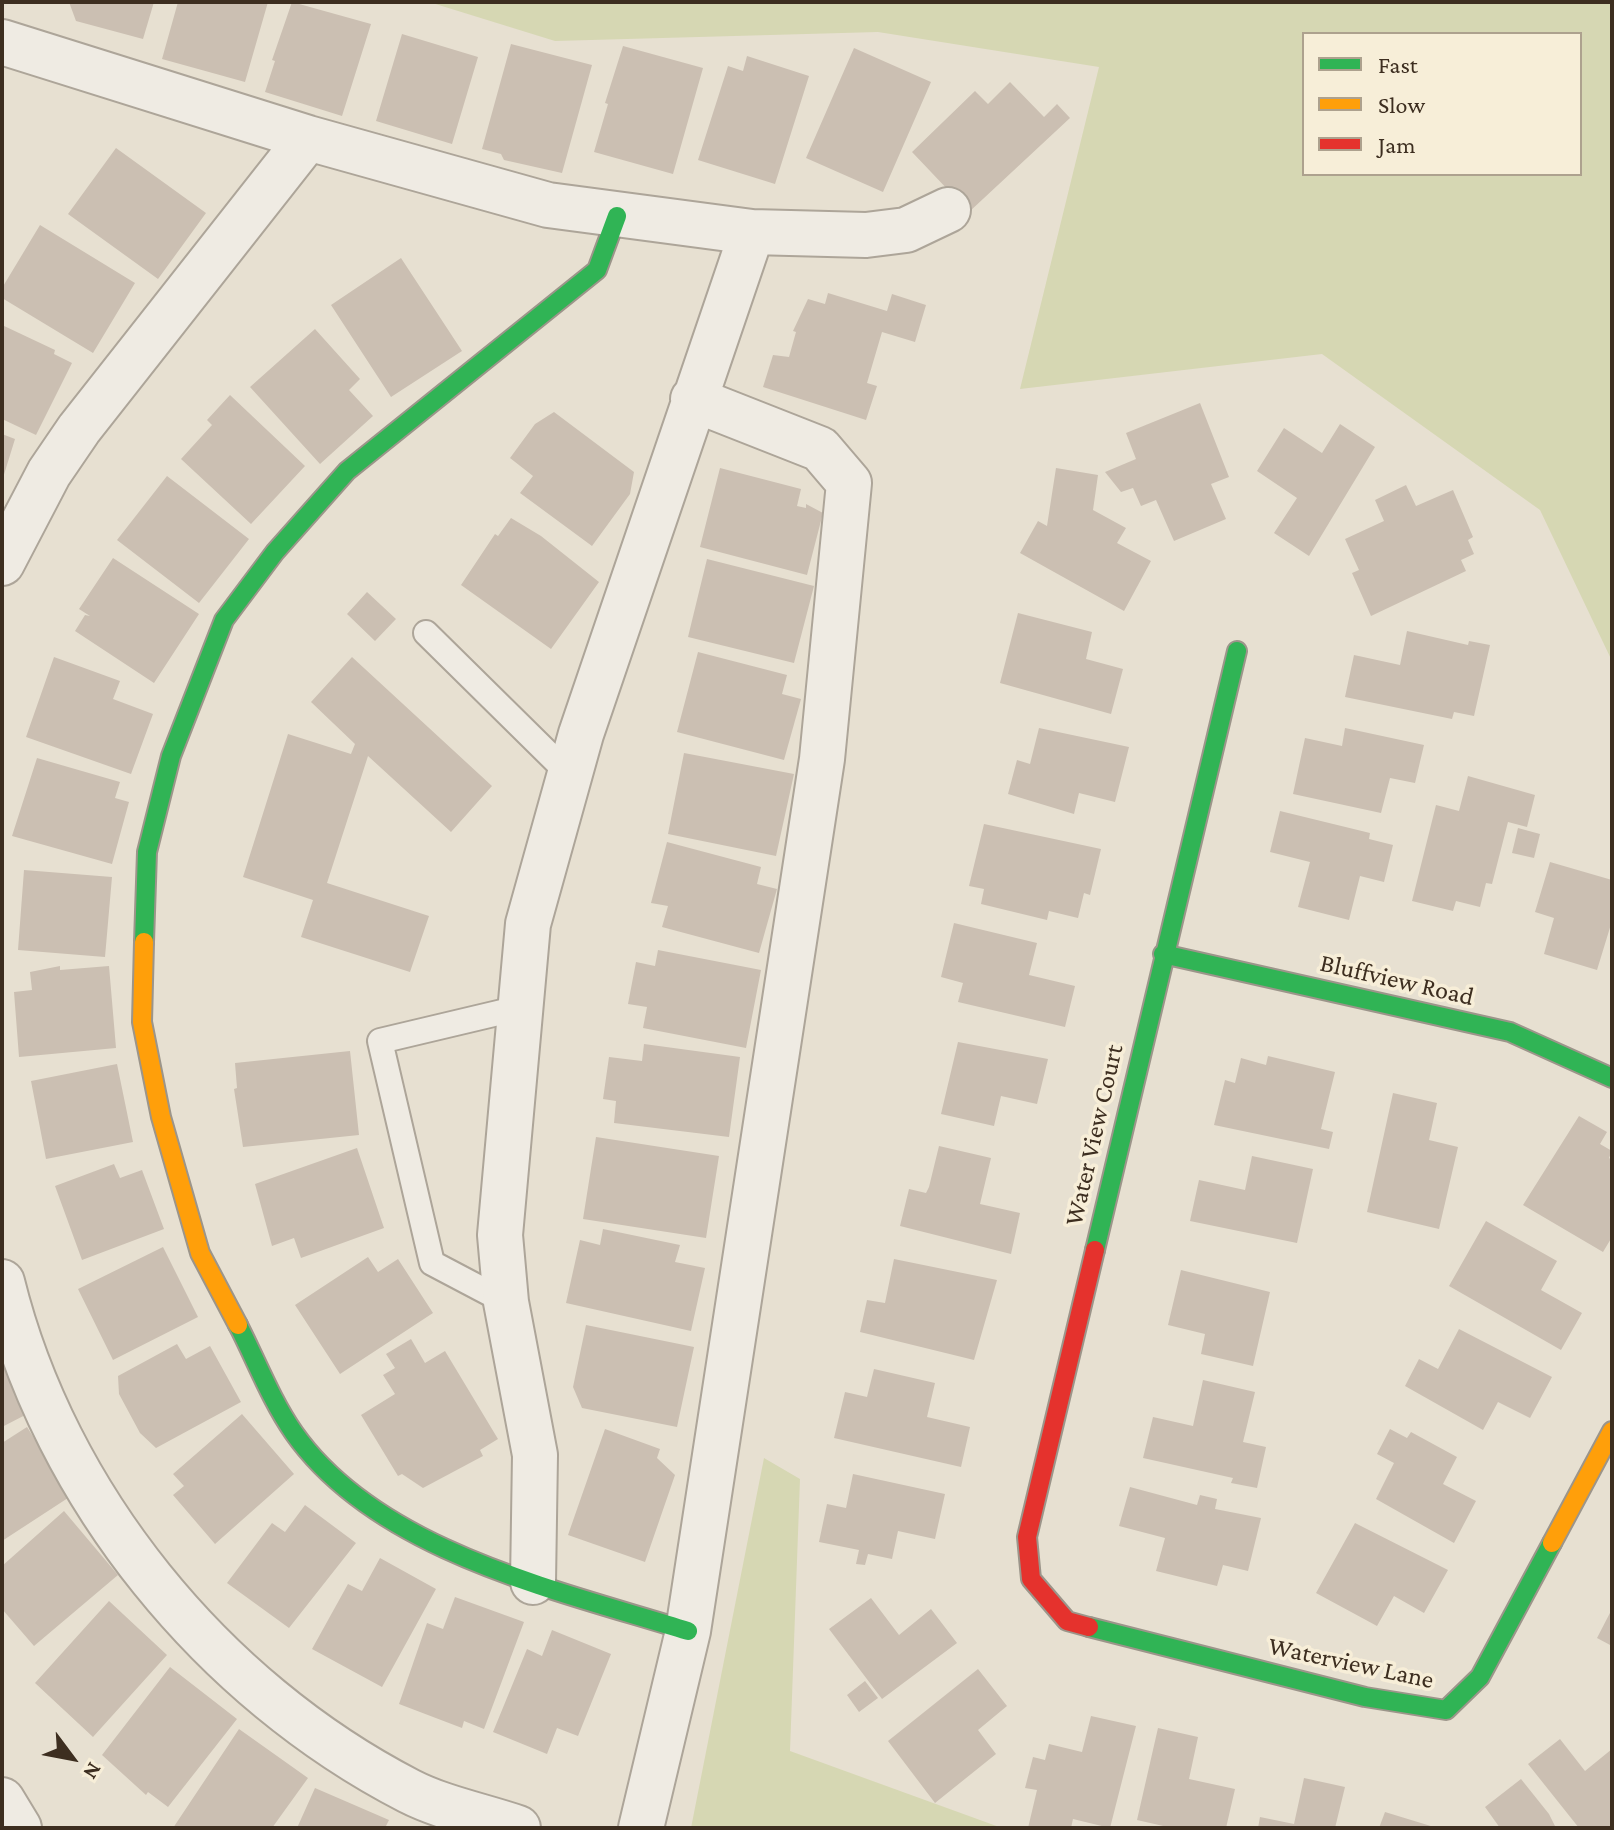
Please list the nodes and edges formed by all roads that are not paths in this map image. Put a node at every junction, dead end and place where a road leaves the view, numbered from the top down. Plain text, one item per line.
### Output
1 (5, 47) edge
2 (308, 138) junction
3 (948, 210) dead end
4 (617, 216) junction
5 (752, 232) junction
6 (693, 399) junction
7 (2, 563) edge
8 (426, 633) dead end
9 (1237, 651) dead end
10 (569, 774) junction
11 (1163, 954) junction
12 (519, 1008) junction
13 (1612, 1078) edge
14 (2, 1282) edge
15 (506, 1302) junction
16 (1612, 1431) edge
17 (533, 1582) junction
18 (1067, 1621) joint
19 (688, 1631) junction
20 (2, 1800) edge
21 (19, 1828) edge
22 (518, 1828) edge
23 (641, 1828) edge

1 - 2 street
2 - 4 street
2 - 7 street
3 - 5 street
4 - 5 street
4 - 17 street
5 - 6 street
6 - 10 street
6 - 19 street
8 - 10 lane
9 - 11 street, Water View Court
10 - 12 street
11 - 13 street, Bluffview Road
11 - 18 street, Water View Court
12 - 15 street
12 - 15 lane
14 - 22 street
15 - 17 street
16 - 18 street, Waterview Lane
17 - 19 street
19 - 23 street
20 - 21 street

